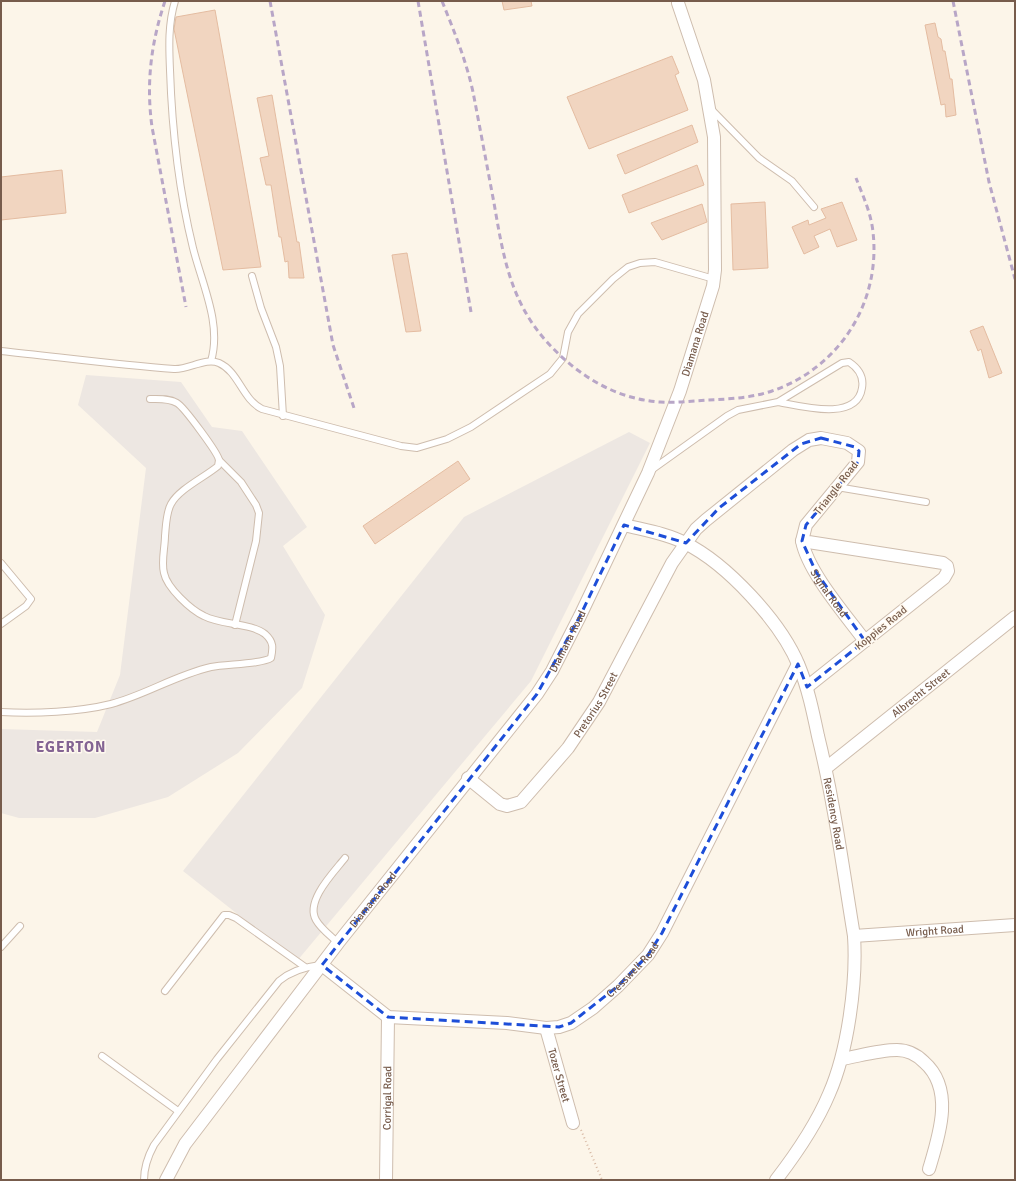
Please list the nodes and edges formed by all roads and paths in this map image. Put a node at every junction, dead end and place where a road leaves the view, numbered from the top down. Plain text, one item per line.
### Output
1 (175, 1) edge
2 (678, 3) dead end
3 (709, 107) junction
4 (814, 207) dead end
5 (252, 276) dead end
6 (714, 279) junction
7 (1, 351) edge
8 (211, 361) junction
9 (150, 399) dead end
10 (778, 402) junction
11 (283, 416) junction
12 (219, 460) junction
13 (648, 473) junction
14 (837, 487) junction
15 (926, 502) dead end
16 (624, 525) junction
17 (802, 540) junction
18 (686, 543) junction
19 (1, 563) edge
20 (1015, 617) edge
21 (1, 624) edge
22 (235, 625) junction
23 (865, 641) junction
24 (798, 664) junction
25 (807, 687) junction
26 (1, 712) edge
27 (826, 768) junction
28 (468, 778) junction
29 (346, 858) dead end
30 (1015, 925) edge
31 (20, 926) dead end
32 (854, 936) junction
33 (338, 943) junction
34 (1, 947) edge
35 (322, 965) junction
36 (305, 967) junction
37 (164, 991) dead end
38 (388, 1017) junction
39 (546, 1028) junction
40 (102, 1056) dead end
41 (842, 1059) junction
42 (178, 1111) junction
43 (573, 1123) joint
44 (929, 1169) dead end
45 (144, 1180) edge
46 (166, 1180) edge
47 (386, 1180) edge
48 (602, 1180) edge
49 (776, 1180) edge

1 - 8 lane
2 - 3 street, Diamana Road
3 - 4 lane
3 - 6 street, Diamana Road
5 - 11 lane
6 - 11 lane
6 - 13 street, Diamana Road
7 - 8 lane
8 - 11 lane
9 - 12 lane
10 - 10 lane
10 - 13 lane
12 - 22 lane
12 - 22 lane
13 - 16 street, Diamana Road
14 - 15 lane
14 - 17 street, Triangle Road
14 - 18 street, Triangle Road
16 - 18 street, Residency Road
16 - 28 street, Diamana Road
17 - 23 street, Signal Road
17 - 23 street, Koppies Road
18 - 24 street, Residency Road
18 - 28 street, Pretorius Street
19 - 21 lane
20 - 27 street, Albrecht Street
22 - 26 lane
23 - 25 street, Koppies Road
24 - 25 street, Residency Road
24 - 39 street, Cresswell Road
25 - 27 street, Residency Road
27 - 32 street, Residency Road
28 - 33 street, Diamana Road
29 - 33 lane
30 - 32 street, Wright Road
31 - 34 lane
32 - 41 street, Residency Road
33 - 35 street, Diamana Road
35 - 36 lane
35 - 38 street
35 - 46 street, Diamana Road
36 - 37 lane
36 - 42 lane
38 - 39 street, Cresswell Road
38 - 47 street, Corrigal Road
39 - 43 street, Tozer Street
40 - 42 lane
41 - 44 street
41 - 49 street, Residency Road
42 - 45 lane
43 - 48 path

